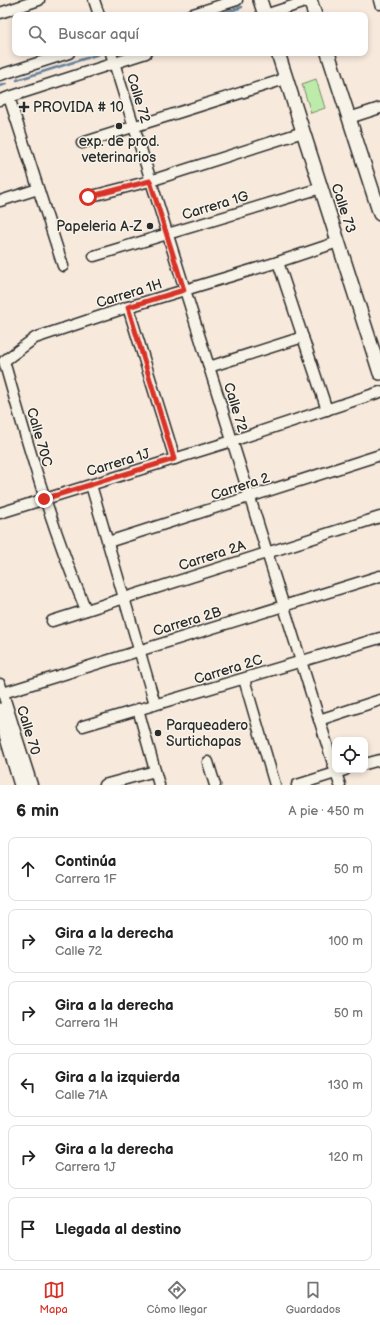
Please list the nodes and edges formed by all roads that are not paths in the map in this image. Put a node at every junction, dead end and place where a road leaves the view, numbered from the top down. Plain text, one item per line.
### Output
1 (39, 0) edge
2 (94, 0) edge
3 (237, 0) edge
4 (260, 0) edge
5 (310, 0) edge
6 (379, 0) edge
7 (380, 4) edge
8 (98, 12) edge
9 (199, 12) edge
10 (264, 12) edge
11 (274, 12) edge
12 (314, 12) edge
13 (0, 13) edge
14 (60, 56) edge
15 (112, 56) edge
16 (136, 56) edge
17 (280, 56) edge
18 (329, 56) edge
19 (114, 63) junction
20 (0, 75) edge
21 (286, 79) junction
22 (5, 98) edge
23 (380, 108) edge
24 (349, 118) junction
25 (133, 126) junction
26 (303, 132) junction
27 (82, 143) dead end
28 (150, 181) junction
29 (321, 188) junction
30 (38, 189) junction
31 (88, 197) dead end
32 (0, 201) edge
33 (380, 214) edge
34 (167, 234) junction
35 (338, 242) junction
36 (94, 256) dead end
37 (278, 262) junction
38 (63, 266) dead end
39 (184, 290) junction
40 (128, 307) junction
41 (303, 337) junction
42 (4, 361) joint
43 (209, 368) junction
44 (380, 373) edge
45 (380, 392) edge
46 (327, 410) junction
47 (232, 441) junction
48 (380, 455) edge
49 (174, 459) junction
50 (92, 485) junction
51 (250, 498) junction
52 (44, 499) junction
53 (0, 513) edge
54 (380, 517) edge
55 (108, 542) junction
56 (266, 552) junction
57 (380, 576) edge
58 (125, 598) junction
59 (283, 606) junction
60 (86, 610) junction
61 (52, 621) dead end
62 (380, 638) edge
63 (141, 650) junction
64 (300, 661) junction
65 (244, 679) junction
66 (1, 688) edge
67 (380, 700) edge
68 (155, 704) junction
69 (138, 710) junction
70 (0, 711) edge
71 (319, 720) junction
72 (83, 726) dead end
73 (332, 755) edge
74 (380, 760) edge
75 (208, 762) dead end
76 (368, 763) edge
77 (155, 771) junction
78 (332, 773) edge
79 (338, 773) edge
80 (22, 785) edge
81 (32, 785) edge
82 (104, 785) edge
83 (159, 785) edge
84 (215, 785) edge
85 (275, 785) edge
86 (297, 785) edge
87 (340, 785) edge

1 - 13 street
2 - 8 street
3 - 9 street
4 - 10 main road
5 - 11 street
5 - 12 main road
6 - 7 street
14 - 20 street
15 - 19 street, Calle 72
16 - 19 street
17 - 21 main road, Calle 73
18 - 24 main road
19 - 22 street
19 - 25 street, Calle 72
21 - 25 street
21 - 26 main road, Calle 73
22 - 30 street
23 - 24 street
24 - 33 main road
25 - 27 street
25 - 28 street, Calle 72
26 - 28 street
26 - 29 main road, Calle 73
28 - 31 street
28 - 34 street, Calle 72
29 - 34 street, Carrera 1G
29 - 35 main road, Calle 73
30 - 32 street
30 - 38 street
34 - 36 street, Carrera 1G
34 - 39 street, Calle 72
35 - 37 street, Carrera 1H
35 - 44 main road, Calle 73
37 - 39 street, Carrera 1H
37 - 41 street
39 - 40 street, Carrera 1H
39 - 43 street, Calle 72
40 - 42 street, Carrera 1H
40 - 49 street
41 - 43 street
41 - 46 street
42 - 52 street, Calle 70C
43 - 47 street, Calle 72
45 - 46 street, Carrera 1J
46 - 47 street, Carrera 1J
47 - 49 street, Carrera 1J
47 - 51 street, Calle 72
48 - 51 street, Carrera 2
49 - 50 street, Carrera 1J
50 - 52 street, Carrera 1J
50 - 55 street
51 - 55 street, Carrera 2
51 - 56 street, Calle 72
52 - 53 street, Carrera 1J
52 - 60 street, Calle 70C
54 - 56 street, Carrera 2A
55 - 58 street
56 - 58 street, Carrera 2A
56 - 59 street, Calle 72
57 - 59 street, Carrera 2B
58 - 60 street, Carrera 2A
58 - 63 street
59 - 63 street, Carrera 2B
59 - 64 street, Calle 72
60 - 61 street, Carrera 2A
62 - 64 street, Carrera 2C
63 - 66 street, Carrera 2B
63 - 68 street
64 - 65 street, Carrera 2C
64 - 71 street, Calle 72
65 - 68 street, Carrera 2C
65 - 85 street
66 - 81 street, Calle 70
67 - 71 street
68 - 69 street, Carrera 2C
69 - 72 street, Carrera 2C
69 - 77 street
70 - 80 highway
71 - 73 street, Calle 72
74 - 76 street
75 - 84 street
77 - 82 street
77 - 83 street
78 - 86 street
79 - 87 street, Calle 72

